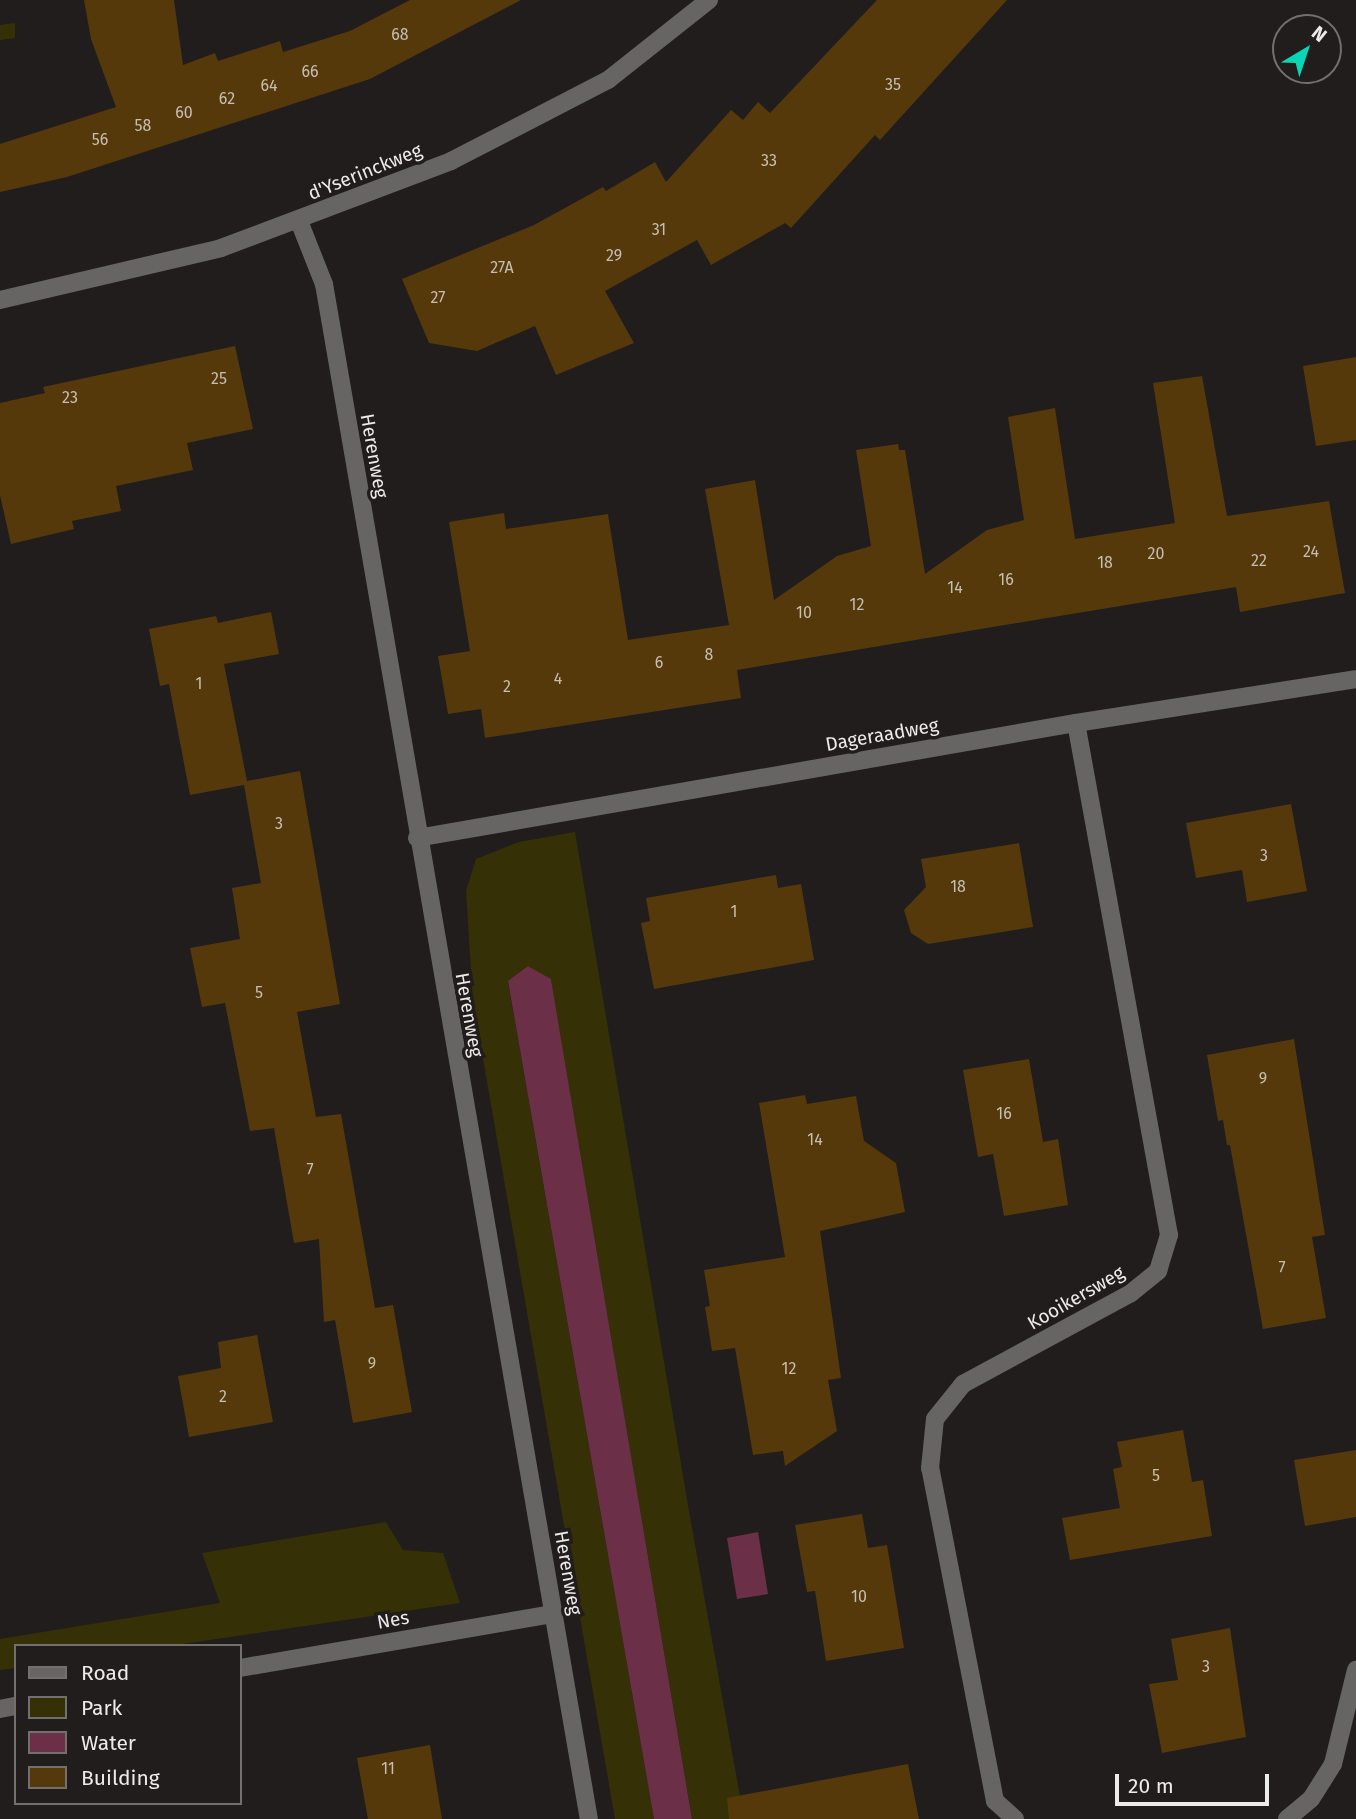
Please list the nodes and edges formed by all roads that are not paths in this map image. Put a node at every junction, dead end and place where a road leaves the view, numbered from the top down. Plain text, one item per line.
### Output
1 (709, 0) edge
2 (299, 221) junction
3 (0, 300) edge
4 (1356, 679) edge
5 (1076, 723) junction
6 (417, 838) junction
7 (553, 1614) junction
8 (242, 1668) edge
9 (1356, 1670) edge
10 (589, 1819) edge
11 (1014, 1819) edge
12 (1287, 1819) edge

1 - 2 street, d'Yserinckweg
2 - 3 street, d'Yserinckweg
2 - 6 street, Herenweg
4 - 5 street, Dageraadweg
5 - 6 street, Dageraadweg
5 - 11 street, Kooikersweg
6 - 7 street, Herenweg
7 - 8 street, Nes
7 - 10 street, Herenweg
9 - 12 street

